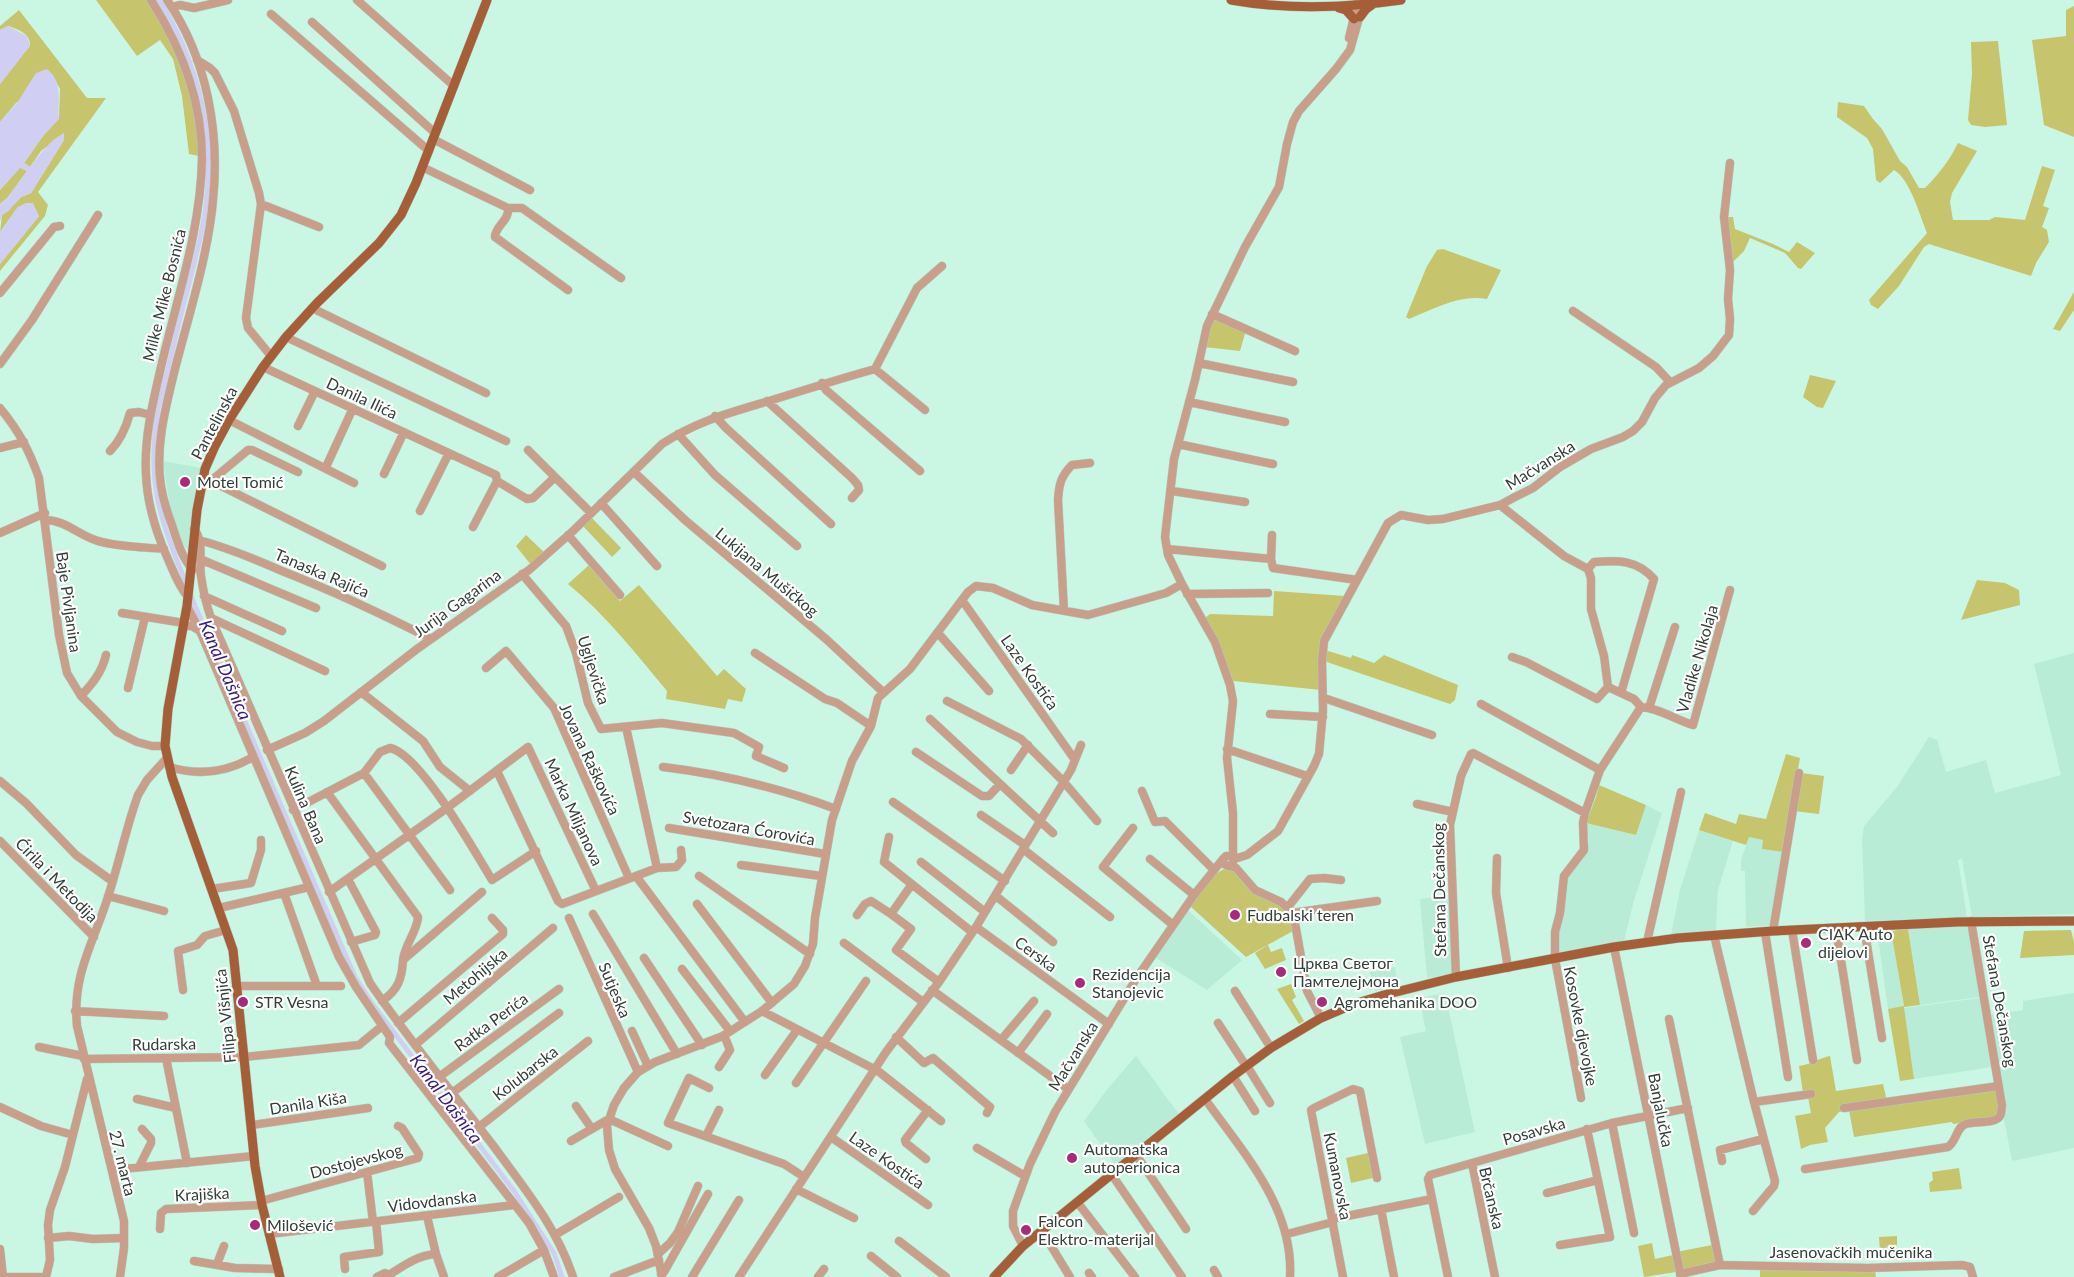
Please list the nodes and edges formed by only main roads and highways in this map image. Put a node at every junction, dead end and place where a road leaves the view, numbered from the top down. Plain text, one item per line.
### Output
1 (487, 0) edge
2 (1231, 0) edge
3 (1401, 0) edge
4 (1360, 2) edge
5 (1374, 4) junction
6 (1334, 6) junction
7 (187, 602) joint
8 (2074, 921) edge
9 (280, 1273) edge
10 (994, 1277) edge

1 - 7 main road, Pantelinska
2 - 6 main road
3 - 5 main road
4 - 5 main road
4 - 6 main road
5 - 6 main road
7 - 9 main road, Filipa Višnjića
8 - 10 main road, Stefana Dečanskog

